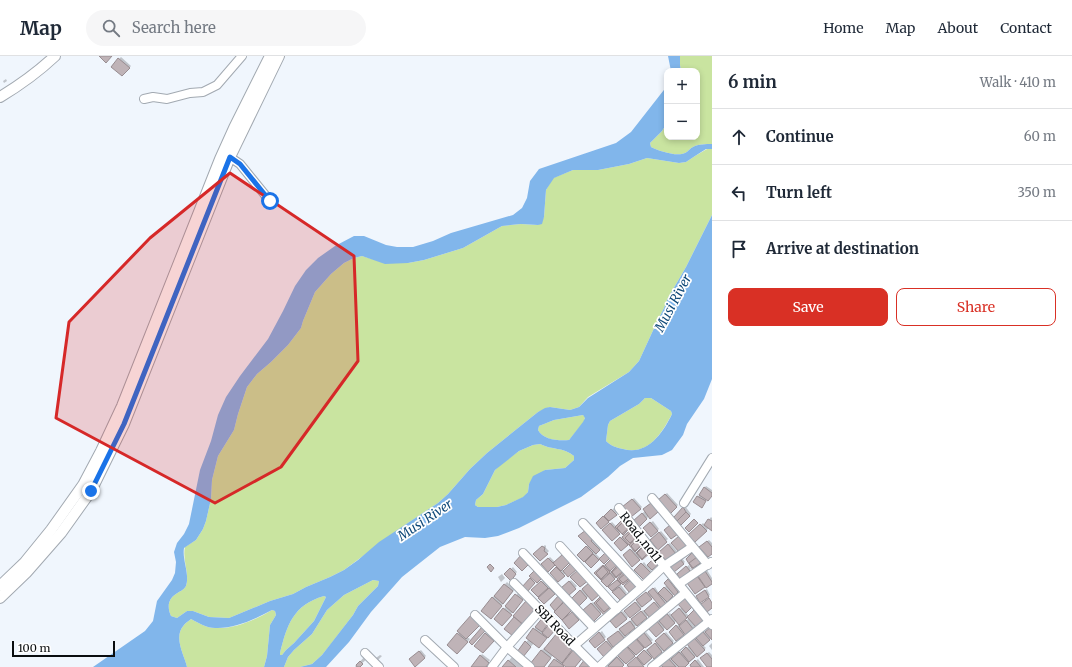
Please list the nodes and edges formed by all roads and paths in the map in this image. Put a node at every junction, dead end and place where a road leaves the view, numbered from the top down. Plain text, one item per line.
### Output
1 (55, 56) edge
2 (242, 56) edge
3 (270, 56) edge
4 (278, 56) edge
5 (0, 97) edge
6 (144, 99) dead end
7 (227, 155) junction
8 (270, 201) dead end
9 (712, 458) edge
10 (652, 498) dead end
11 (684, 502) dead end
12 (619, 508) dead end
13 (583, 523) dead end
14 (560, 546) dead end
15 (692, 547) junction
16 (523, 553) dead end
17 (710, 563) edge
18 (664, 566) junction
19 (514, 583) dead end
20 (678, 584) junction
21 (0, 586) edge
22 (642, 587) junction
23 (685, 593) junction
24 (0, 598) edge
25 (541, 609) junction
26 (616, 609) junction
27 (475, 614) dead end
28 (711, 622) edge
29 (594, 628) junction
30 (425, 640) dead end
31 (574, 646) junction
32 (507, 647) junction
33 (365, 653) dead end
34 (379, 667) edge
35 (454, 667) edge
36 (492, 667) edge
37 (530, 667) edge
38 (597, 667) edge
39 (652, 667) edge

1 - 5 street
2 - 6 street
3 - 7 street
4 - 7 street
7 - 8 street
7 - 21 street
7 - 24 street
9 - 11 street
10 - 15 street
12 - 18 street, Road,.no11
13 - 22 street
14 - 26 street
15 - 17 street
15 - 18 street
16 - 29 street
17 - 20 street
18 - 20 street, Road,.no11
18 - 22 street
19 - 25 street, SBI Road
20 - 23 street, Road,.no11
22 - 26 street
23 - 28 street, Road,.no11
23 - 38 street
25 - 31 street, SBI Road
25 - 32 street
26 - 29 street
27 - 32 street
28 - 39 street
29 - 31 street
30 - 35 street
31 - 38 street, SBI Road
32 - 36 street
32 - 37 street
33 - 34 street

